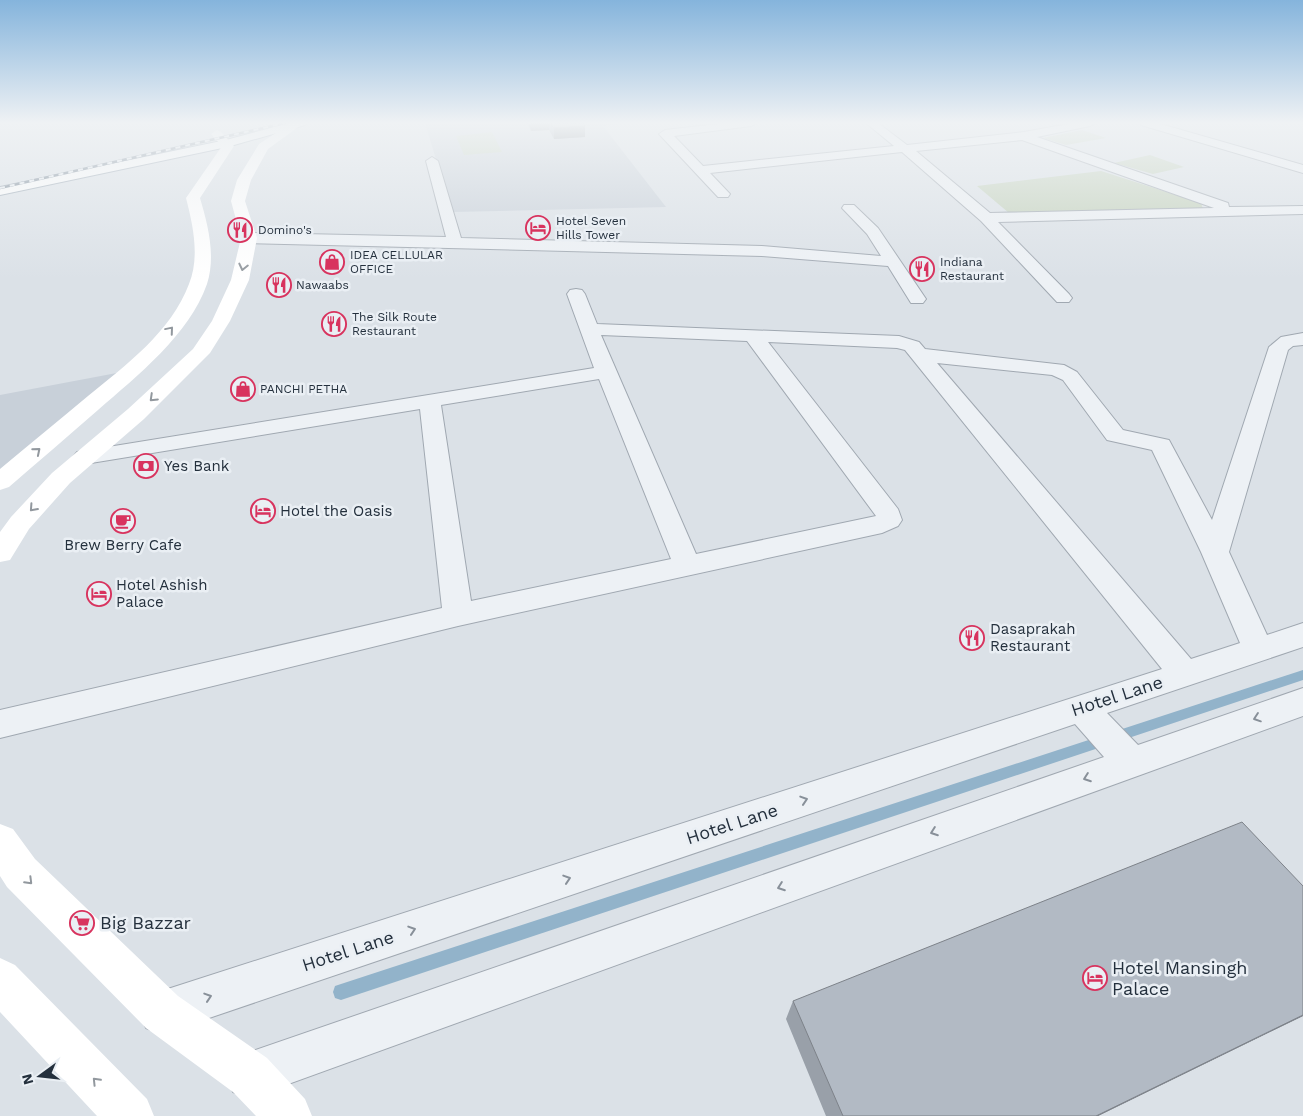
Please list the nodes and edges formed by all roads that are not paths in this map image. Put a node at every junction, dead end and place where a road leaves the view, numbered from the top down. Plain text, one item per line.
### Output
1 (40, 175) edge
2 (65, 175) edge
3 (208, 175) edge
4 (247, 175) edge
5 (436, 175) edge
6 (704, 175) edge
7 (936, 175) edge
8 (1134, 175) edge
9 (0, 183) edge
10 (0, 190) edge
11 (723, 194) dead end
12 (849, 208) dead end
13 (1303, 210) edge
14 (1238, 212) junction
15 (986, 218) junction
16 (250, 238) junction
17 (455, 244) junction
18 (894, 262) junction
19 (576, 294) dead end
20 (1063, 298) dead end
21 (917, 299) dead end
22 (590, 330) junction
23 (752, 336) junction
24 (1303, 339) edge
25 (921, 354) junction
26 (606, 372) junction
27 (430, 402) junction
28 (85, 457) junction
29 (0, 482) edge
30 (1216, 552) junction
31 (0, 553) edge
32 (687, 564) junction
33 (458, 615) junction
34 (1303, 635) edge
35 (1259, 651) junction
36 (1186, 674) junction
37 (1303, 702) edge
38 (1081, 708) junction
39 (0, 724) edge
40 (1131, 762) junction
41 (0, 842) edge
42 (0, 980) edge
43 (162, 1012) junction
44 (250, 1075) junction
45 (130, 1116) edge
46 (288, 1116) edge

1 - 9 main road
2 - 10 main road
29 -> 3 main road
4 - 16 main road
5 - 17 street
6 - 11 street
7 - 15 street
8 - 14 street
12 - 18 street
13 - 14 street
14 - 15 street
15 - 20 street
16 - 17 street
16 -> 28 main road
17 - 18 street
18 - 21 street
19 - 22 street
22 - 23 street
22 - 26 street
23 - 25 street
23 - 32 street
24 - 30 street
25 - 30 street
25 - 36 street
26 - 27 street
26 - 32 street
27 - 28 street
27 - 33 street
28 -> 31 main road
30 - 35 street
32 - 33 street
33 - 39 street
34 - 35 street, Hotel Lane
35 - 36 street, Hotel Lane
36 - 38 street, Hotel Lane
37 -> 40 street
38 - 40 street
43 -> 38 street, Hotel Lane
40 -> 44 street
41 -> 43 main road
45 -> 42 main road
43 - 44 main road
44 - 46 main road

